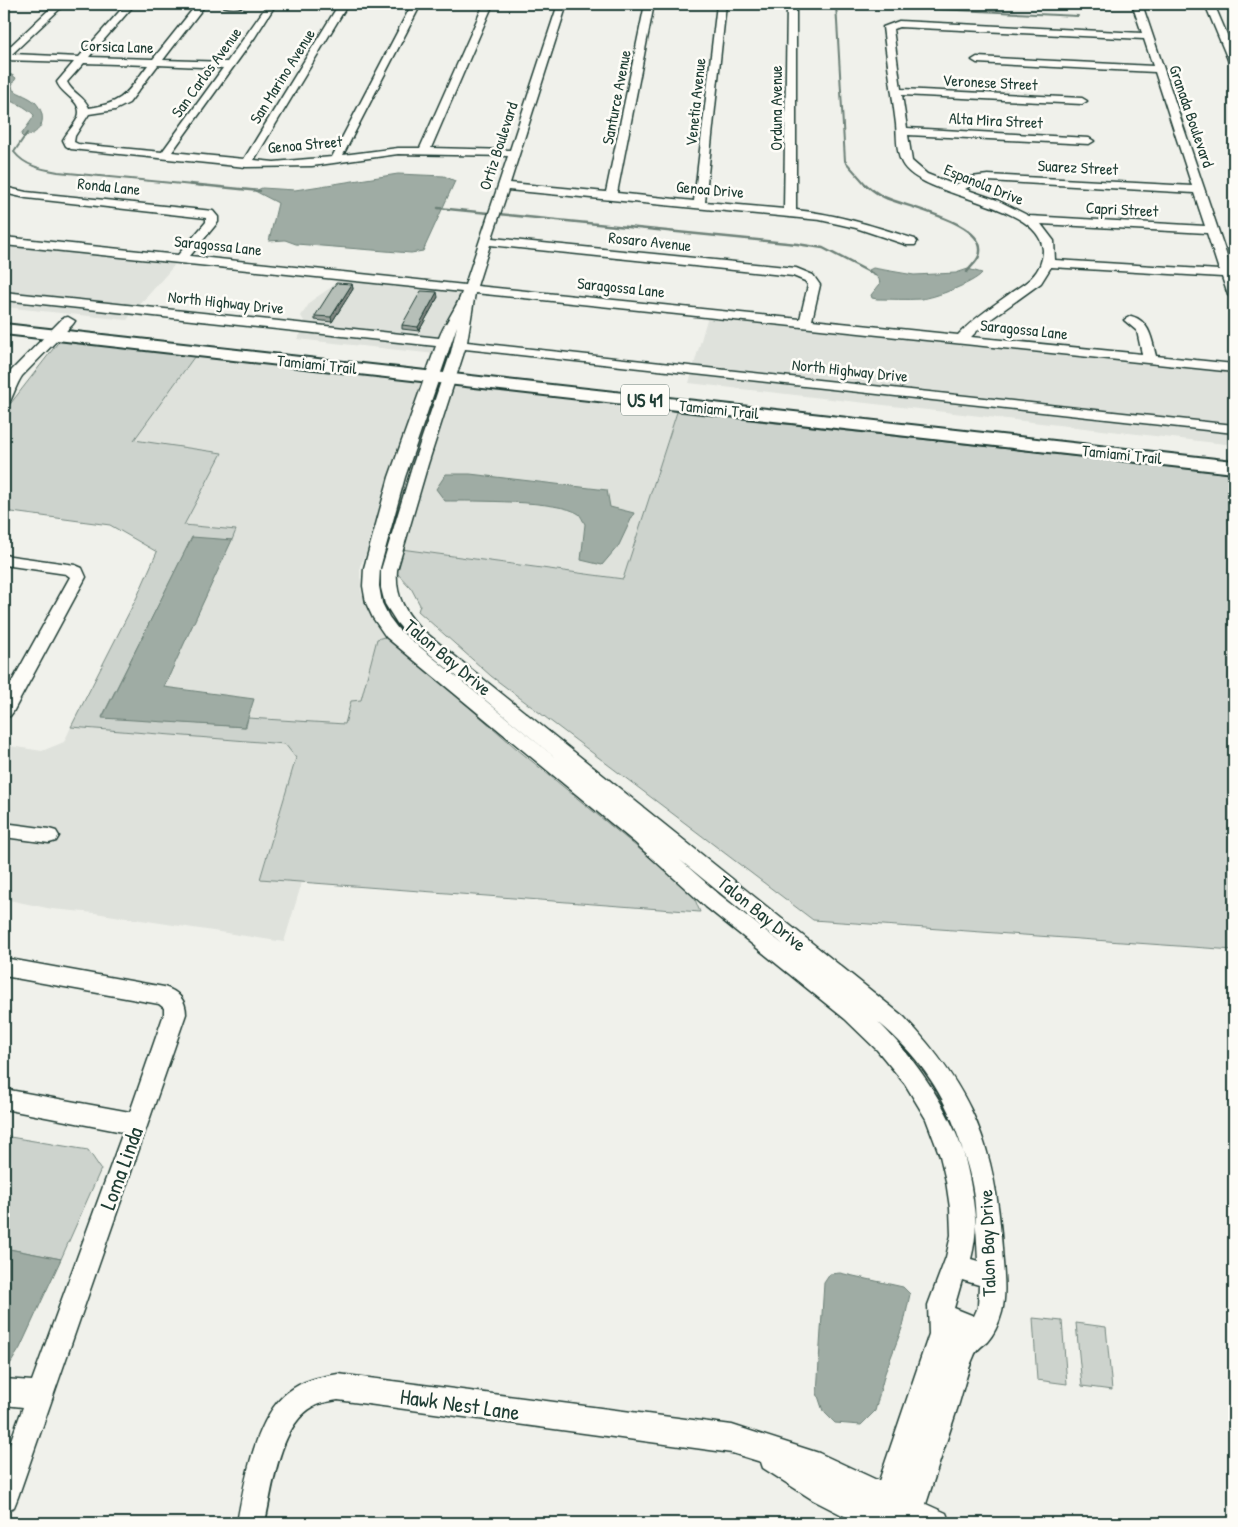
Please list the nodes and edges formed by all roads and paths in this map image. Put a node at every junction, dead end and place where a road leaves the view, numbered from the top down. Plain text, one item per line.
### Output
1 (60, 4) edge
2 (131, 4) edge
3 (202, 4) edge
4 (224, 4) edge
5 (243, 4) edge
6 (272, 4) edge
7 (344, 4) edge
8 (416, 4) edge
9 (488, 4) edge
10 (563, 4) edge
11 (650, 4) edge
12 (722, 4) edge
13 (792, 4) edge
14 (1137, 4) edge
15 (1208, 4) edge
16 (1147, 36) junction
17 (4, 57) edge
18 (80, 60) junction
19 (977, 60) dead end
20 (155, 62) junction
21 (1234, 62) edge
22 (230, 65) junction
23 (1159, 69) junction
24 (896, 92) junction
25 (1082, 101) dead end
26 (85, 112) junction
27 (901, 131) junction
28 (1089, 141) dead end
29 (425, 150) junction
30 (514, 153) junction
31 (164, 156) junction
32 (336, 159) junction
33 (246, 164) junction
34 (503, 186) junction
35 (956, 189) junction
36 (4, 190) edge
37 (1200, 190) junction
38 (611, 196) junction
39 (699, 205) junction
40 (790, 213) junction
41 (1029, 220) junction
42 (1213, 230) junction
43 (4, 241) edge
44 (486, 241) junction
45 (911, 242) dead end
46 (180, 259) junction
47 (1048, 263) junction
48 (1228, 274) junction
49 (809, 278) joint
50 (468, 294) junction
51 (1234, 295) edge
52 (4, 296) edge
53 (4, 314) edge
54 (1131, 320) dead end
55 (805, 324) junction
56 (57, 327) junction
57 (4, 329) edge
58 (961, 340) junction
59 (444, 343) junction
60 (462, 345) junction
61 (1150, 359) junction
62 (1234, 368) edge
63 (443, 370) junction
64 (6, 379) edge
65 (4, 400) edge
66 (1234, 430) edge
67 (1234, 450) edge
68 (1234, 467) edge
69 (4, 560) edge
70 (4, 712) edge
71 (4, 830) edge
72 (49, 836) dead end
73 (4, 967) edge
74 (4, 1099) edge
75 (137, 1124) junction
76 (955, 1266) junction
77 (991, 1277) junction
78 (942, 1316) junction
79 (979, 1331) junction
80 (4, 1392) edge
81 (40, 1395) junction
82 (4, 1497) edge
83 (892, 1516) edge
84 (251, 1523) edge
85 (936, 1523) edge

1 - 17 street
2 - 18 street
3 - 20 street
4 - 5 street
6 - 22 street, San Carlos Avenue
7 - 33 street, San Marino Avenue
8 - 32 street
9 - 29 street
10 - 30 street, Ortiz Boulevard
11 - 38 street, Santurce Avenue
12 - 39 street, Venetia Avenue
13 - 40 street, Orduna Avenue
14 - 16 street, Granada Boulevard
15 - 21 street
16 - 23 street, Granada Boulevard
16 - 24 street, Espanola Drive
17 - 18 street, Corsica Lane
18 - 20 street, Corsica Lane
18 - 26 street
19 - 23 street
20 - 22 street, Corsica Lane
20 - 26 street
22 - 31 street, San Carlos Avenue
23 - 37 street, Granada Boulevard
24 - 25 street, Veronese Street
24 - 27 street, Espanola Drive
26 - 31 street, Genoa Street
27 - 28 street, Alta Mira Street
27 - 35 street, Espanola Drive
29 - 30 street, Genoa Street
29 - 32 street, Genoa Street
30 - 34 street, Ortiz Boulevard
31 - 33 street, Genoa Street
32 - 33 street, Genoa Street
34 - 38 street, Genoa Drive
34 - 44 street, Ortiz Boulevard
35 - 37 street, Suarez Street
35 - 41 street, Espanola Drive
36 - 46 street, Ronda Lane
37 - 42 street, Granada Boulevard
38 - 39 street, Genoa Drive
39 - 40 street, Genoa Drive
40 - 45 street, Genoa Drive
41 - 42 street, Capri Street
41 - 47 street, Espanola Drive
42 - 48 street, Granada Boulevard
43 - 46 street, Saragossa Lane
44 - 49 street, Rosaro Avenue
44 - 50 street, Ortiz Boulevard
46 - 50 street, Saragossa Lane
47 - 48 street
47 - 58 street
48 - 51 street, Granada Boulevard
49 - 55 street
50 - 55 street, Saragossa Lane
50 - 59 street, Ortiz Boulevard
50 - 60 street, Ortiz Boulevard
52 - 59 street, North Highway Drive
53 - 56 main road, US 41
54 - 61 street
55 - 58 street, Saragossa Lane
56 - 57 main road, US 41
56 - 63 main road, Tamiami Trail / US 41
56 - 64 street
58 - 61 street, Saragossa Lane
59 - 63 street, Ortiz Boulevard
60 - 63 street, Ortiz Boulevard
60 - 66 street, North Highway Drive
61 - 62 street, Saragossa Lane
63 - 67 main road, Tamiami Trail / US 41
63 - 68 main road, Tamiami Trail / US 41
63 - 76 street, Talon Bay Drive
63 - 77 street, Talon Bay Drive
64 - 65 street
69 - 70 street
71 - 72 street
73 - 75 street, Loma Linda
74 - 75 street
75 - 81 street, Loma Linda
76 - 77 street
76 - 78 street, Talon Bay Drive
77 - 79 street, Talon Bay Drive
78 - 79 street
78 - 83 street, Talon Bay Drive
79 - 83 street, Talon Bay Drive
80 - 81 street
81 - 82 street, Loma Linda
83 - 84 street, Hawk Nest Lane
83 - 85 street, Hawk Nest Lane

